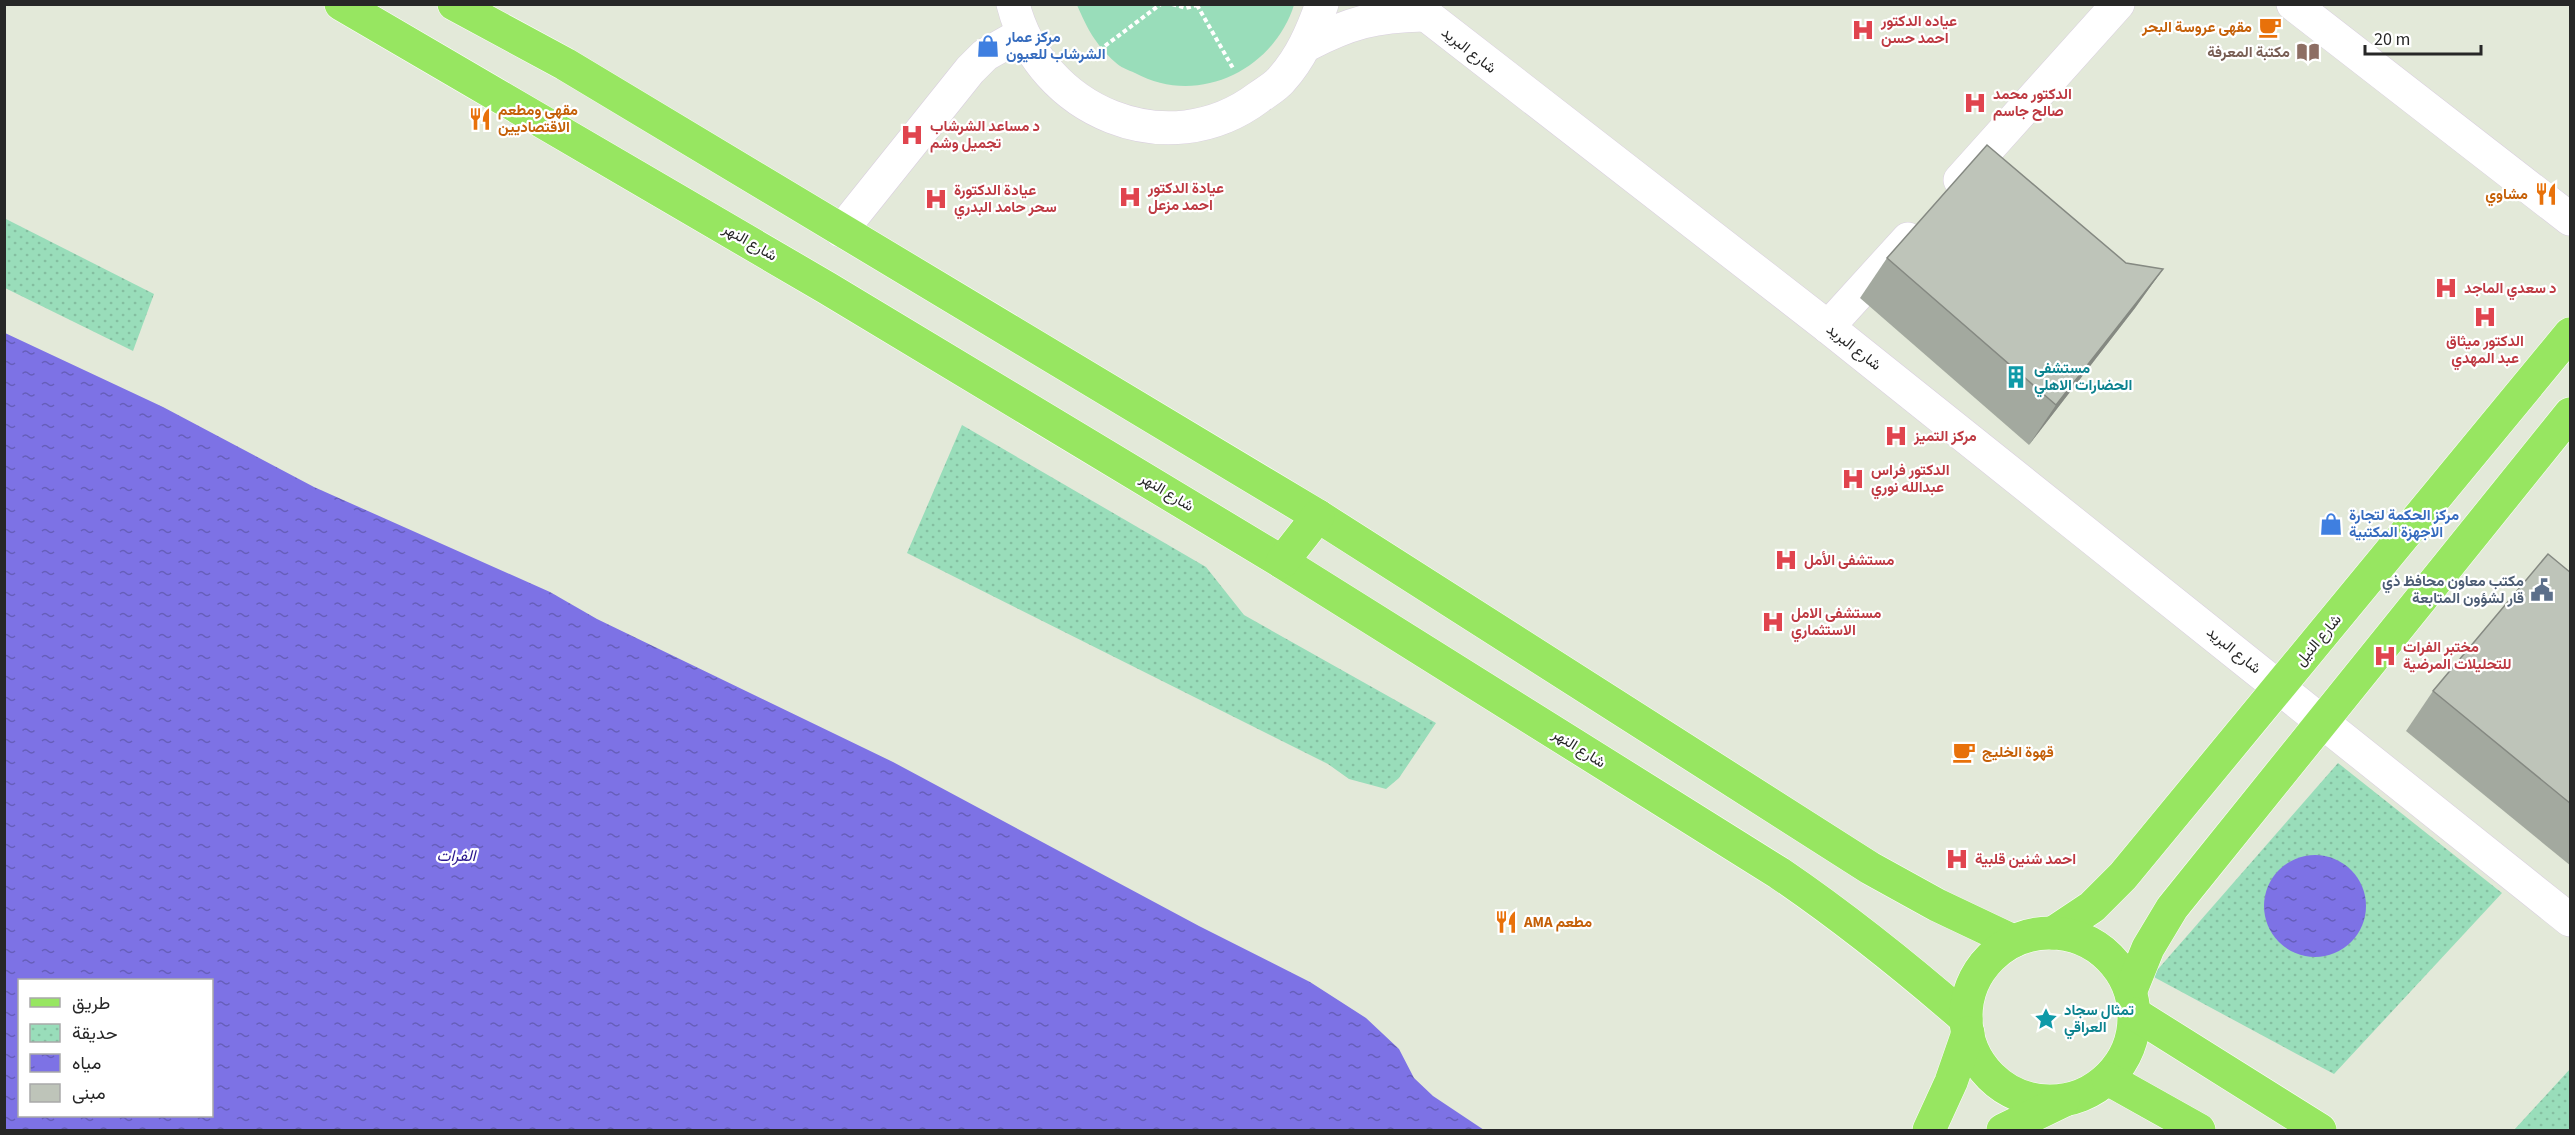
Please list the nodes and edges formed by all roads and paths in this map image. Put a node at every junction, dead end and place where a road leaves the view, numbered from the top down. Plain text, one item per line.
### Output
1 (341, 4) edge
2 (454, 4) edge
3 (990, 4) edge
4 (1161, 4) edge
5 (1172, 4) edge
6 (1322, 4) edge
7 (2118, 4) edge
8 (2293, 4) edge
9 (1197, 5) edge
10 (1418, 10) edge
11 (1018, 21) edge
12 (1307, 45) junction
13 (1048, 74) junction
14 (1245, 108) junction
15 (2571, 219) edge
16 (841, 231) junction
17 (1828, 327) junction
18 (2571, 334) edge
19 (2571, 414) edge
20 (1318, 516) junction
21 (1282, 562) junction
22 (2280, 686) junction
23 (2323, 721) junction
24 (2571, 920) edge
25 (2053, 933) junction
26 (2013, 941) junction
27 (2133, 1002) junction
28 (1967, 1026) junction
29 (2108, 1079) junction
30 (2065, 1100) junction
31 (1929, 1131) edge
32 (2003, 1131) edge
33 (2199, 1131) edge
34 (2320, 1131) edge

1 - 21 main road, شارع النهر
2 - 16 main road
3 - 11 street
4 - 13 path
5 - 9 path
6 - 12 street
7 - 17 street
8 - 15 street
9 - 14 path
10 - 12 street, شارع البريد
10 - 17 street, شارع البريد
11 - 13 street
11 - 16 street
12 - 14 street
13 - 14 street
16 - 20 main road
17 - 22 street, شارع البريد
18 - 22 main road, شارع النيل
19 - 23 main road
20 - 21 main road
20 - 26 main road
21 - 28 main road, شارع النهر
22 - 23 street, شارع البريد
22 - 25 main road, شارع النيل
23 - 24 street, شارع البريد
23 - 27 main road
25 - 26 main road
25 - 27 main road
26 - 28 main road
27 - 29 main road
27 - 34 main road
28 - 30 main road
28 - 31 main road
29 - 30 main road
29 - 33 main road
30 - 32 main road

